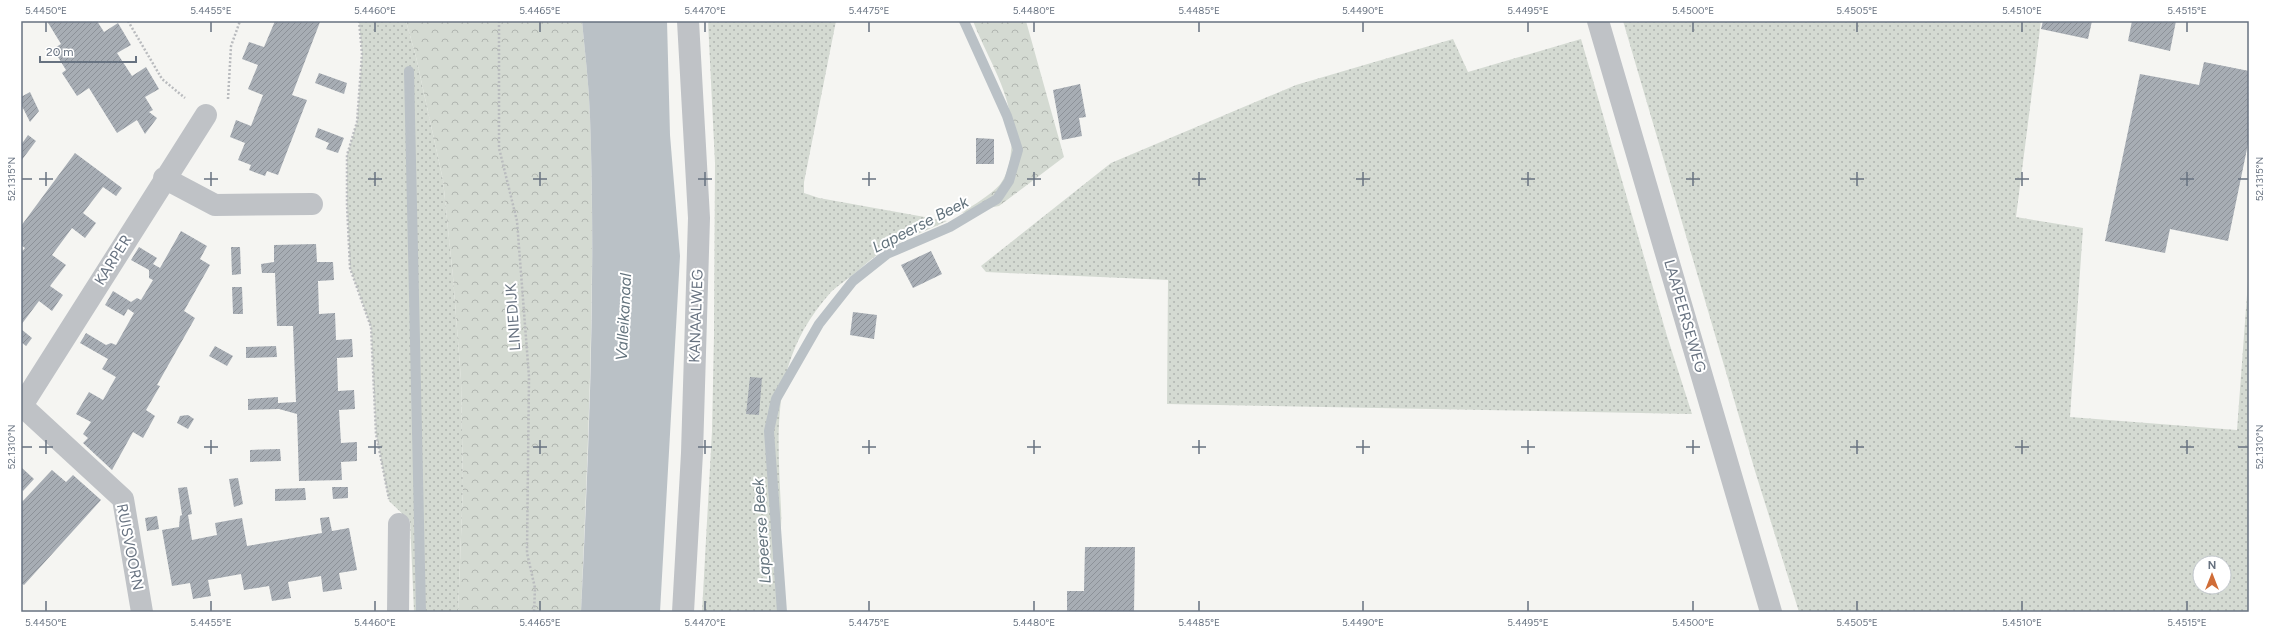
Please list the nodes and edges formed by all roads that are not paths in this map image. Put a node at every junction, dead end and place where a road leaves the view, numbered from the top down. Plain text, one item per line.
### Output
1 (688, 21) edge
2 (1598, 21) edge
3 (206, 115) road end
4 (164, 178) junction
5 (312, 204) dead end
6 (21, 406) edge
7 (398, 524) road end
8 (142, 612) edge
9 (398, 612) edge
10 (683, 612) edge
11 (1771, 612) edge

1 - 10 street, KANAALWEG
2 - 11 street, LAAPEERSEWEG
3 - 4 street, KARPER
4 - 5 street
4 - 6 street, KARPER
6 - 8 street, RUISVOORN
7 - 9 street

